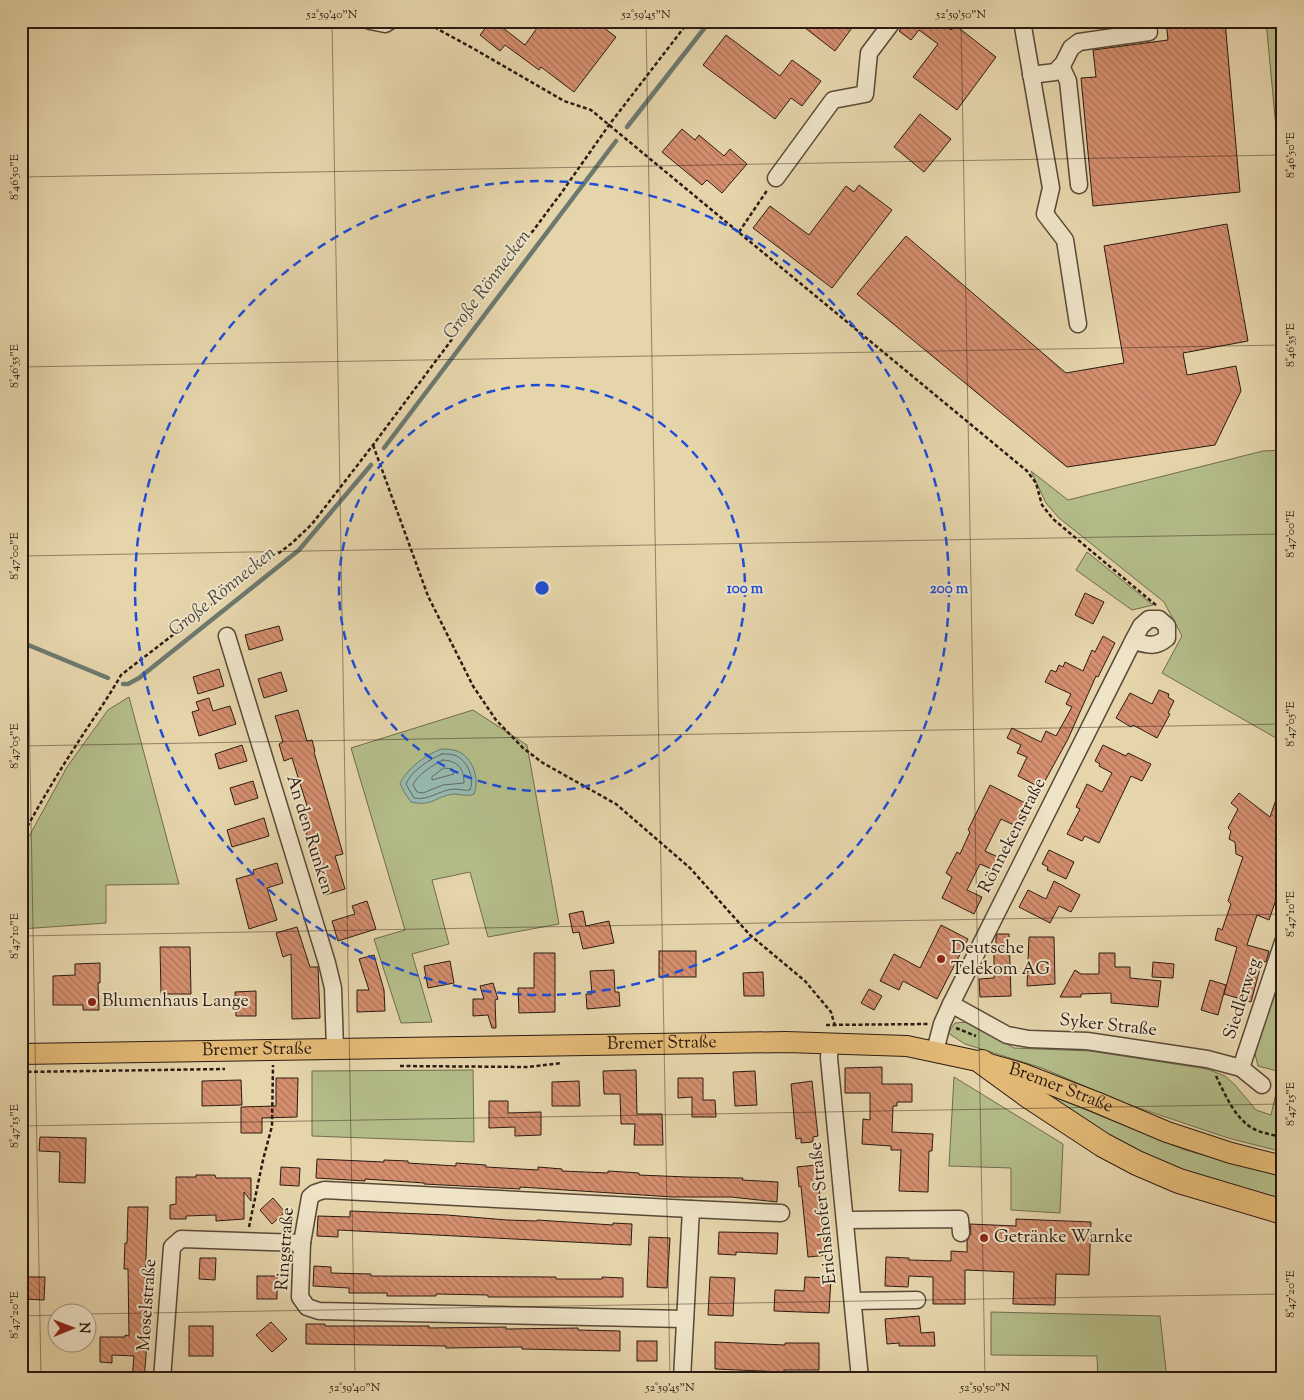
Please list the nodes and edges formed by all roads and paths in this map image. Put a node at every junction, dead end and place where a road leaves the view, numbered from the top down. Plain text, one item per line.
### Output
1 (370, 21) edge
2 (390, 21) edge
3 (423, 21) edge
4 (689, 21) edge
5 (893, 21) edge
6 (1022, 21) edge
7 (1149, 32) dead end
8 (1061, 66) junction
9 (1031, 75) junction
10 (609, 125) junction
11 (776, 178) joint
12 (1079, 185) dead end
13 (738, 232) junction
14 (1078, 324) dead end
15 (373, 445) junction
16 (1159, 619) junction
17 (227, 636) dead end
18 (1133, 641) junction
19 (21, 838) edge
20 (1283, 942) edge
21 (951, 1004) junction
22 (833, 1043) junction
23 (335, 1049) junction
24 (273, 1050) junction
25 (935, 1051) junction
26 (21, 1054) edge
27 (1207, 1059) junction
28 (982, 1062) junction
29 (1241, 1068) junction
30 (1262, 1085) dead end
31 (1283, 1137) edge
32 (1283, 1166) edge
33 (692, 1209) junction
34 (1283, 1212) edge
35 (782, 1213) dead end
36 (845, 1220) junction
37 (961, 1233) dead end
38 (246, 1241) junction
39 (302, 1243) junction
40 (853, 1300) junction
41 (917, 1300) dead end
42 (685, 1319) junction
43 (162, 1379) edge
44 (682, 1379) edge
45 (860, 1379) edge

1 - 2 street
3 - 10 path
4 - 10 path
5 - 11 street
6 - 9 street
7 - 8 street
8 - 9 street
8 - 12 street
9 - 14 street
10 - 13 path
10 - 15 path
11 - 13 path
13 - 16 path
15 - 19 path
15 - 22 path
16 - 18 street, Rönnekenstraße
16 - 18 street
17 - 23 street, An den Runken
18 - 21 street, Rönnekenstraße
20 - 29 street, Siedlerweg
21 - 25 street, Rönnekenstraße
21 - 27 street, Syker Straße
22 - 23 main road, Bremer Straße
22 - 25 main road, Bremer Straße
22 - 36 street, Erichshofer Straße
23 - 24 main road, Bremer Straße
24 - 26 main road, Bremer Straße
24 - 38 path
25 - 28 main road, Bremer Straße
27 - 29 street, Syker Straße
27 - 31 path
28 - 32 main road, Bremer Straße
28 - 34 highway
29 - 30 street, Syker Straße
33 - 35 street, Ringstraße
33 - 39 street, Ringstraße
33 - 42 street
36 - 37 street
36 - 40 street, Erichshofer Straße
38 - 39 street, Moselstraße
38 - 43 street, Moselstraße
39 - 42 street, Ringstraße
40 - 41 street
40 - 45 street, Erichshofer Straße
42 - 44 street

